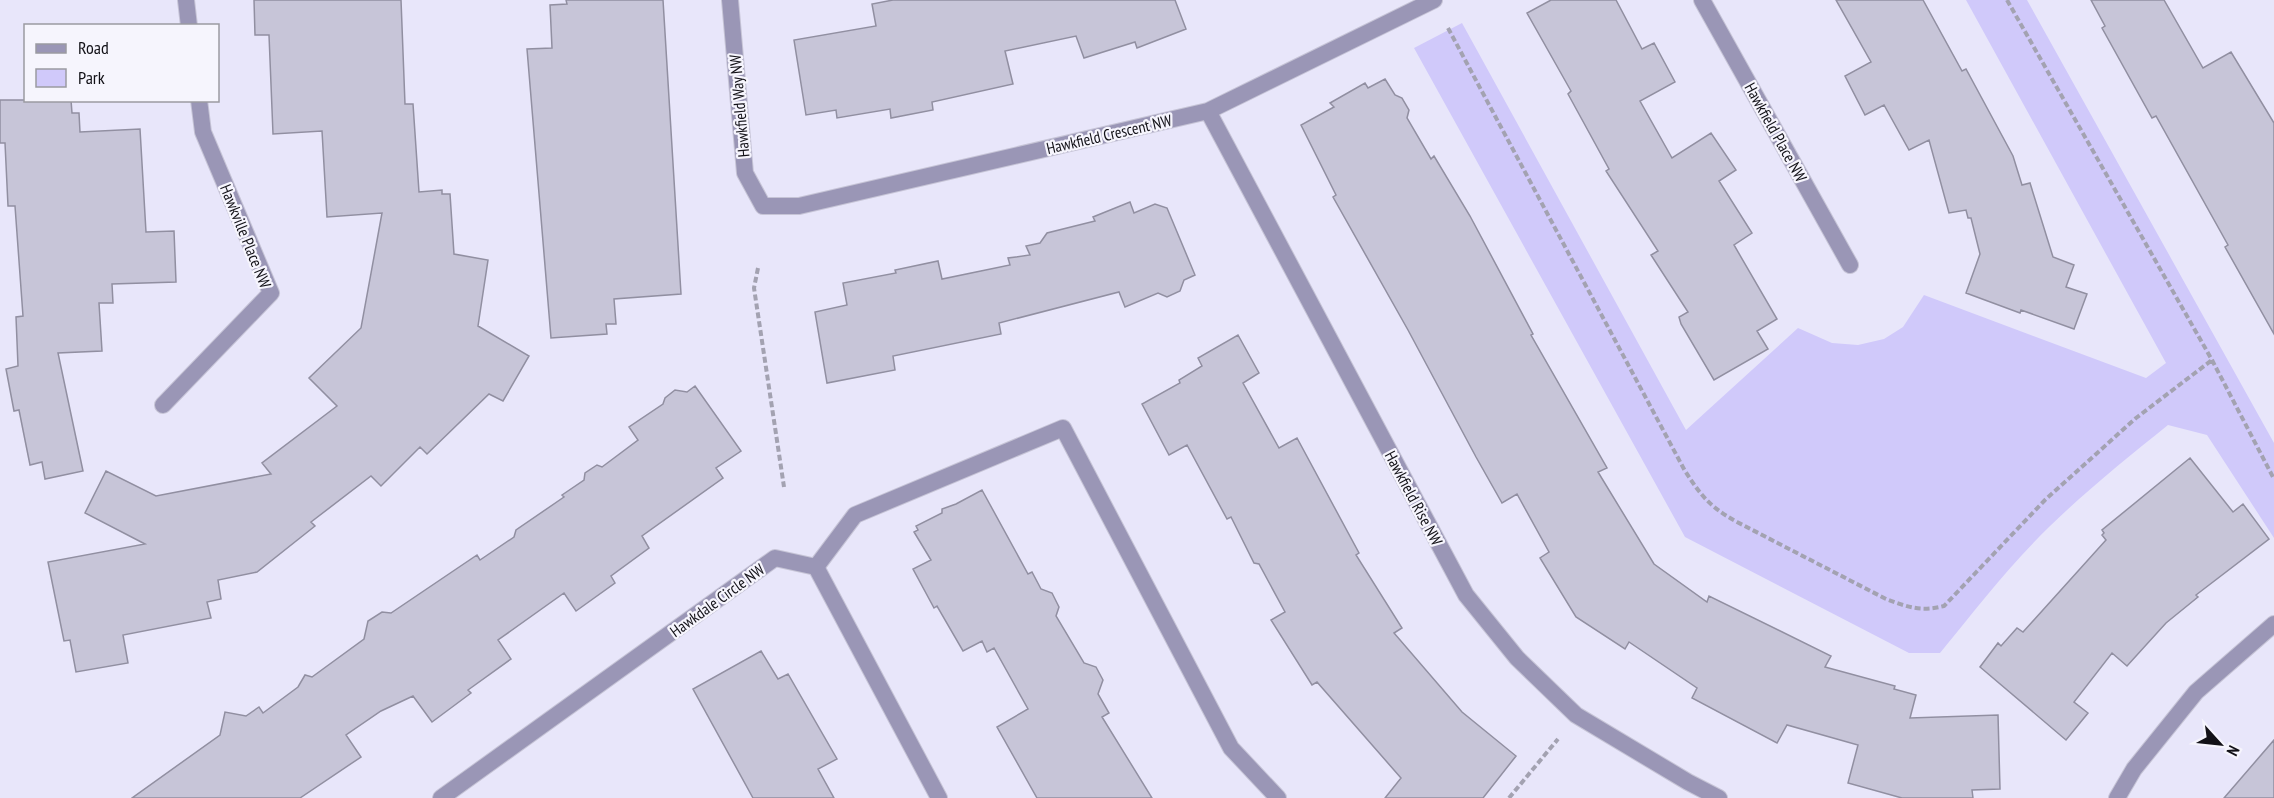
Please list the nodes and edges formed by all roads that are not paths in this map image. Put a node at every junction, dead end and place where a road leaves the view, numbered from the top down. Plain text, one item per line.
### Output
1 (186, 0) edge
2 (730, 0) edge
3 (1434, 0) edge
4 (1702, 0) edge
5 (189, 24) edge
6 (199, 102) edge
7 (1208, 111) junction
8 (763, 206) joint
9 (1850, 265) dead end
10 (163, 405) dead end
11 (816, 567) junction
12 (2274, 624) edge
13 (441, 798) edge
14 (939, 798) edge
15 (1278, 798) edge
16 (1719, 798) edge
17 (2116, 798) edge

1 - 5 street
2 - 8 street, Hawkfield Way NW
3 - 7 street, Hawkfield Crescent NW
4 - 9 street, Hawkfield Place NW
6 - 10 street, Hawkville Place NW
7 - 8 street, Hawkfield Crescent NW
7 - 16 street, Hawkfield Rise NW
11 - 13 street, Hawkdale Circle NW
11 - 14 street
11 - 15 street
12 - 17 street

